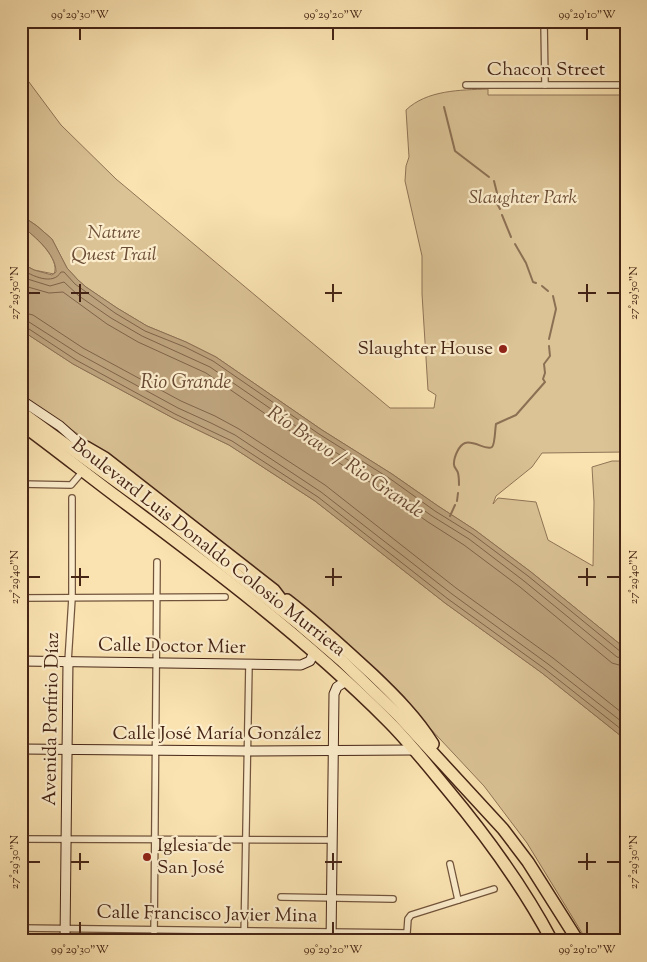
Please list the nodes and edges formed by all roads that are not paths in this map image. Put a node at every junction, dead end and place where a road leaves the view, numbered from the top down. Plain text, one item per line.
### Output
1 (544, 21) edge
2 (466, 85) dead end
3 (544, 85) junction
4 (626, 85) edge
5 (21, 400) edge
6 (21, 412) edge
7 (21, 424) edge
8 (86, 447) junction
9 (87, 467) junction
10 (21, 484) edge
11 (72, 498) dead end
12 (157, 562) dead end
13 (274, 590) junction
14 (224, 597) dead end
15 (21, 598) edge
16 (72, 598) junction
17 (157, 598) junction
18 (300, 625) junction
19 (314, 652) junction
20 (21, 661) edge
21 (68, 662) junction
22 (156, 663) junction
23 (249, 664) junction
24 (346, 681) junction
25 (21, 749) edge
26 (67, 750) junction
27 (413, 750) junction
28 (155, 751) junction
29 (247, 751) junction
30 (334, 751) junction
31 (445, 765) junction
32 (21, 839) edge
33 (67, 839) junction
34 (154, 840) junction
35 (246, 840) junction
36 (332, 840) junction
37 (450, 864) dead end
38 (494, 889) dead end
39 (280, 897) dead end
40 (332, 898) junction
41 (393, 899) dead end
42 (458, 900) junction
43 (21, 928) edge
44 (65, 928) junction
45 (154, 930) junction
46 (244, 930) junction
47 (332, 936) edge
48 (65, 941) edge
49 (154, 941) edge
50 (244, 941) edge
51 (552, 941) edge
52 (578, 941) edge

1 - 3 street
2 - 3 street, Chacon Street
3 - 4 street, Chacon Street
5 - 8 street, Boulevard Luis Donaldo Colosio Murrieta
6 - 9 highway, Boulevard Luis Donaldo Colosio Murrieta
7 - 9 highway, Boulevard Luis Donaldo Colosio Murrieta
8 - 9 street, Boulevard Luis Donaldo Colosio Murrieta
8 - 13 highway
9 - 10 street
9 - 18 highway, Boulevard Luis Donaldo Colosio Murrieta
9 - 19 highway, Boulevard Luis Donaldo Colosio Murrieta
11 - 16 street, Avenida Porfirio Díaz
12 - 17 street
13 - 18 highway
13 - 31 highway
14 - 17 street
15 - 16 street
16 - 17 street
16 - 21 street, Avenida Porfirio Díaz
17 - 22 street
18 - 31 highway, Boulevard Luis Donaldo Colosio Murrieta
19 - 23 street, Calle Doctor Mier
19 - 24 highway, Boulevard Luis Donaldo Colosio Murrieta
20 - 21 street, Calle Doctor Mier
21 - 22 street, Calle Doctor Mier
21 - 26 street, Avenida Porfirio Díaz
22 - 23 street, Calle Doctor Mier
22 - 28 street
23 - 29 street
24 - 27 highway, Boulevard Luis Donaldo Colosio Murrieta
24 - 30 street
25 - 26 street, Calle José María González
26 - 28 street, Calle José María González
26 - 33 street, Avenida Porfirio Díaz
27 - 30 street, Calle José María González
27 - 51 highway, Boulevard Luis Donaldo Colosio Murrieta
28 - 29 street, Calle José María González
28 - 34 street
29 - 30 street, Calle José María González
29 - 35 street
30 - 36 street
31 - 52 highway, Boulevard Luis Donaldo Colosio Murrieta
32 - 33 street
33 - 34 street
33 - 44 street, Avenida Porfirio Díaz
34 - 35 street
34 - 45 street
35 - 36 street
35 - 46 street
36 - 40 street
37 - 42 street
38 - 42 street, Calle Francisco Javier Mina
39 - 40 street
40 - 41 street
40 - 47 street
42 - 47 street, Calle Francisco Javier Mina
43 - 44 street, Calle Francisco Javier Mina
44 - 45 street, Calle Francisco Javier Mina
44 - 48 street, Avenida Porfirio Díaz
45 - 46 street, Calle Francisco Javier Mina
45 - 49 street
46 - 47 street, Calle Francisco Javier Mina
46 - 50 street

